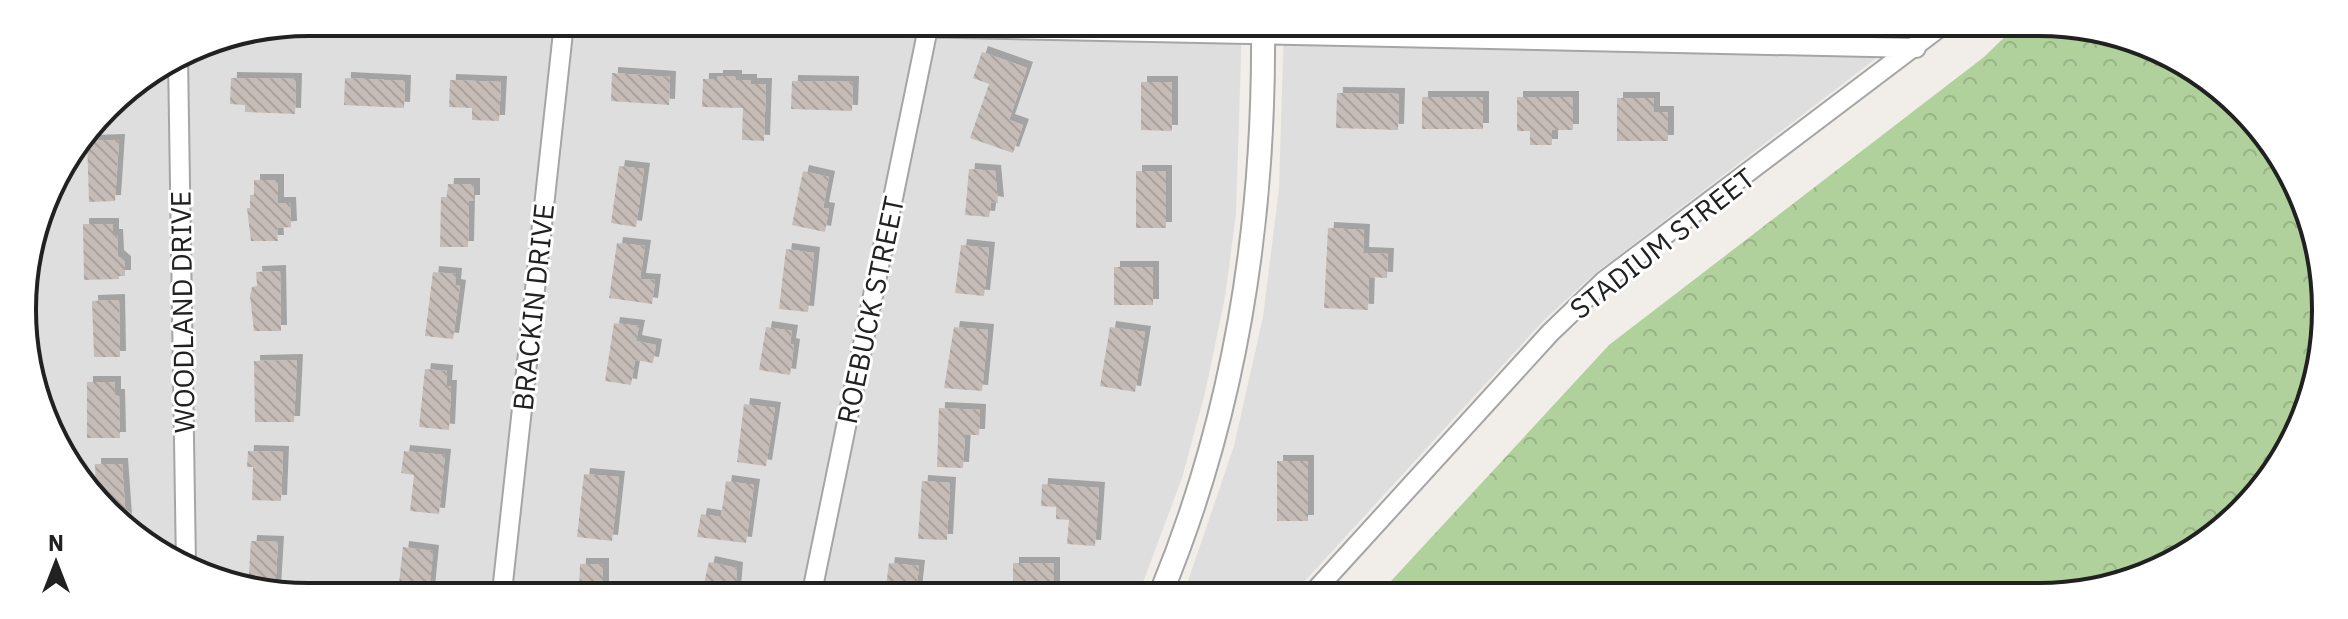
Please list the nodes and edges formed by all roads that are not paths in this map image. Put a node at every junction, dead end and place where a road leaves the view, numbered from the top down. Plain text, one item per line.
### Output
1 (563, 36) edge
2 (926, 36) edge
3 (1263, 36) edge
4 (1481, 36) edge
5 (1930, 36) edge
6 (1916, 48) junction
7 (178, 70) edge
8 (186, 552) edge
9 (503, 583) edge
10 (814, 583) edge
11 (1165, 583) edge
12 (1322, 583) edge

1 - 9 street, BRACKIN DRIVE
2 - 10 street, ROEBUCK STREET
3 - 11 street
4 - 6 street
5 - 6 street, STADIUM STREET
6 - 12 street, STADIUM STREET
7 - 8 street, WOODLAND DRIVE

